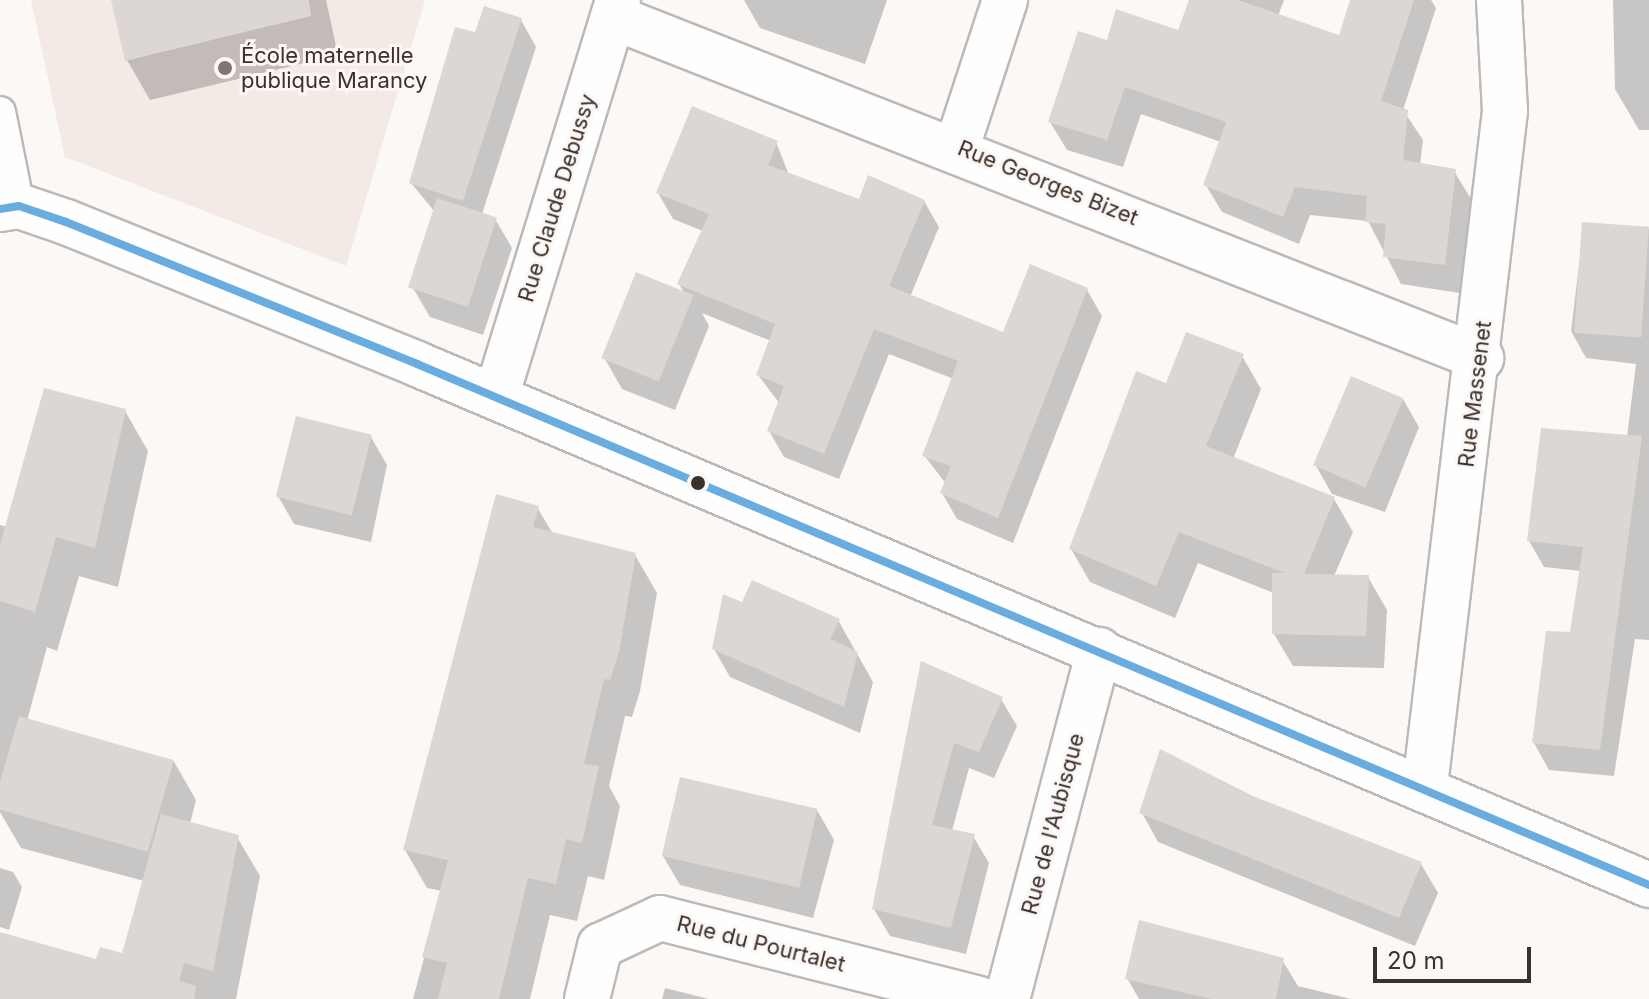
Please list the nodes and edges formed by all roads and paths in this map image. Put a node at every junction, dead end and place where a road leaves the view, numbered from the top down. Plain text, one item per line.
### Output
1 (1005, 0) edge
2 (1499, 0) edge
3 (615, 9) edge
4 (0, 112) edge
5 (957, 147) junction
6 (10, 208) edge
7 (1481, 358) junction
8 (496, 397) junction
9 (1099, 650) junction
10 (1425, 786) junction
11 (1649, 885) edge
12 (587, 999) edge
13 (979, 999) edge
14 (1007, 999) edge

1 - 5 street
2 - 7 street, Rue Massenet
3 - 5 street, Rue Georges Bizet
3 - 8 street, Rue Claude Debussy
4 - 6 lane
5 - 7 street, Rue Georges Bizet
6 - 8 street
7 - 10 street, Rue Massenet
8 - 9 street
9 - 10 street
9 - 14 street, Rue de l'Aubisque
10 - 11 street
12 - 13 street, Rue du Pourtalet

